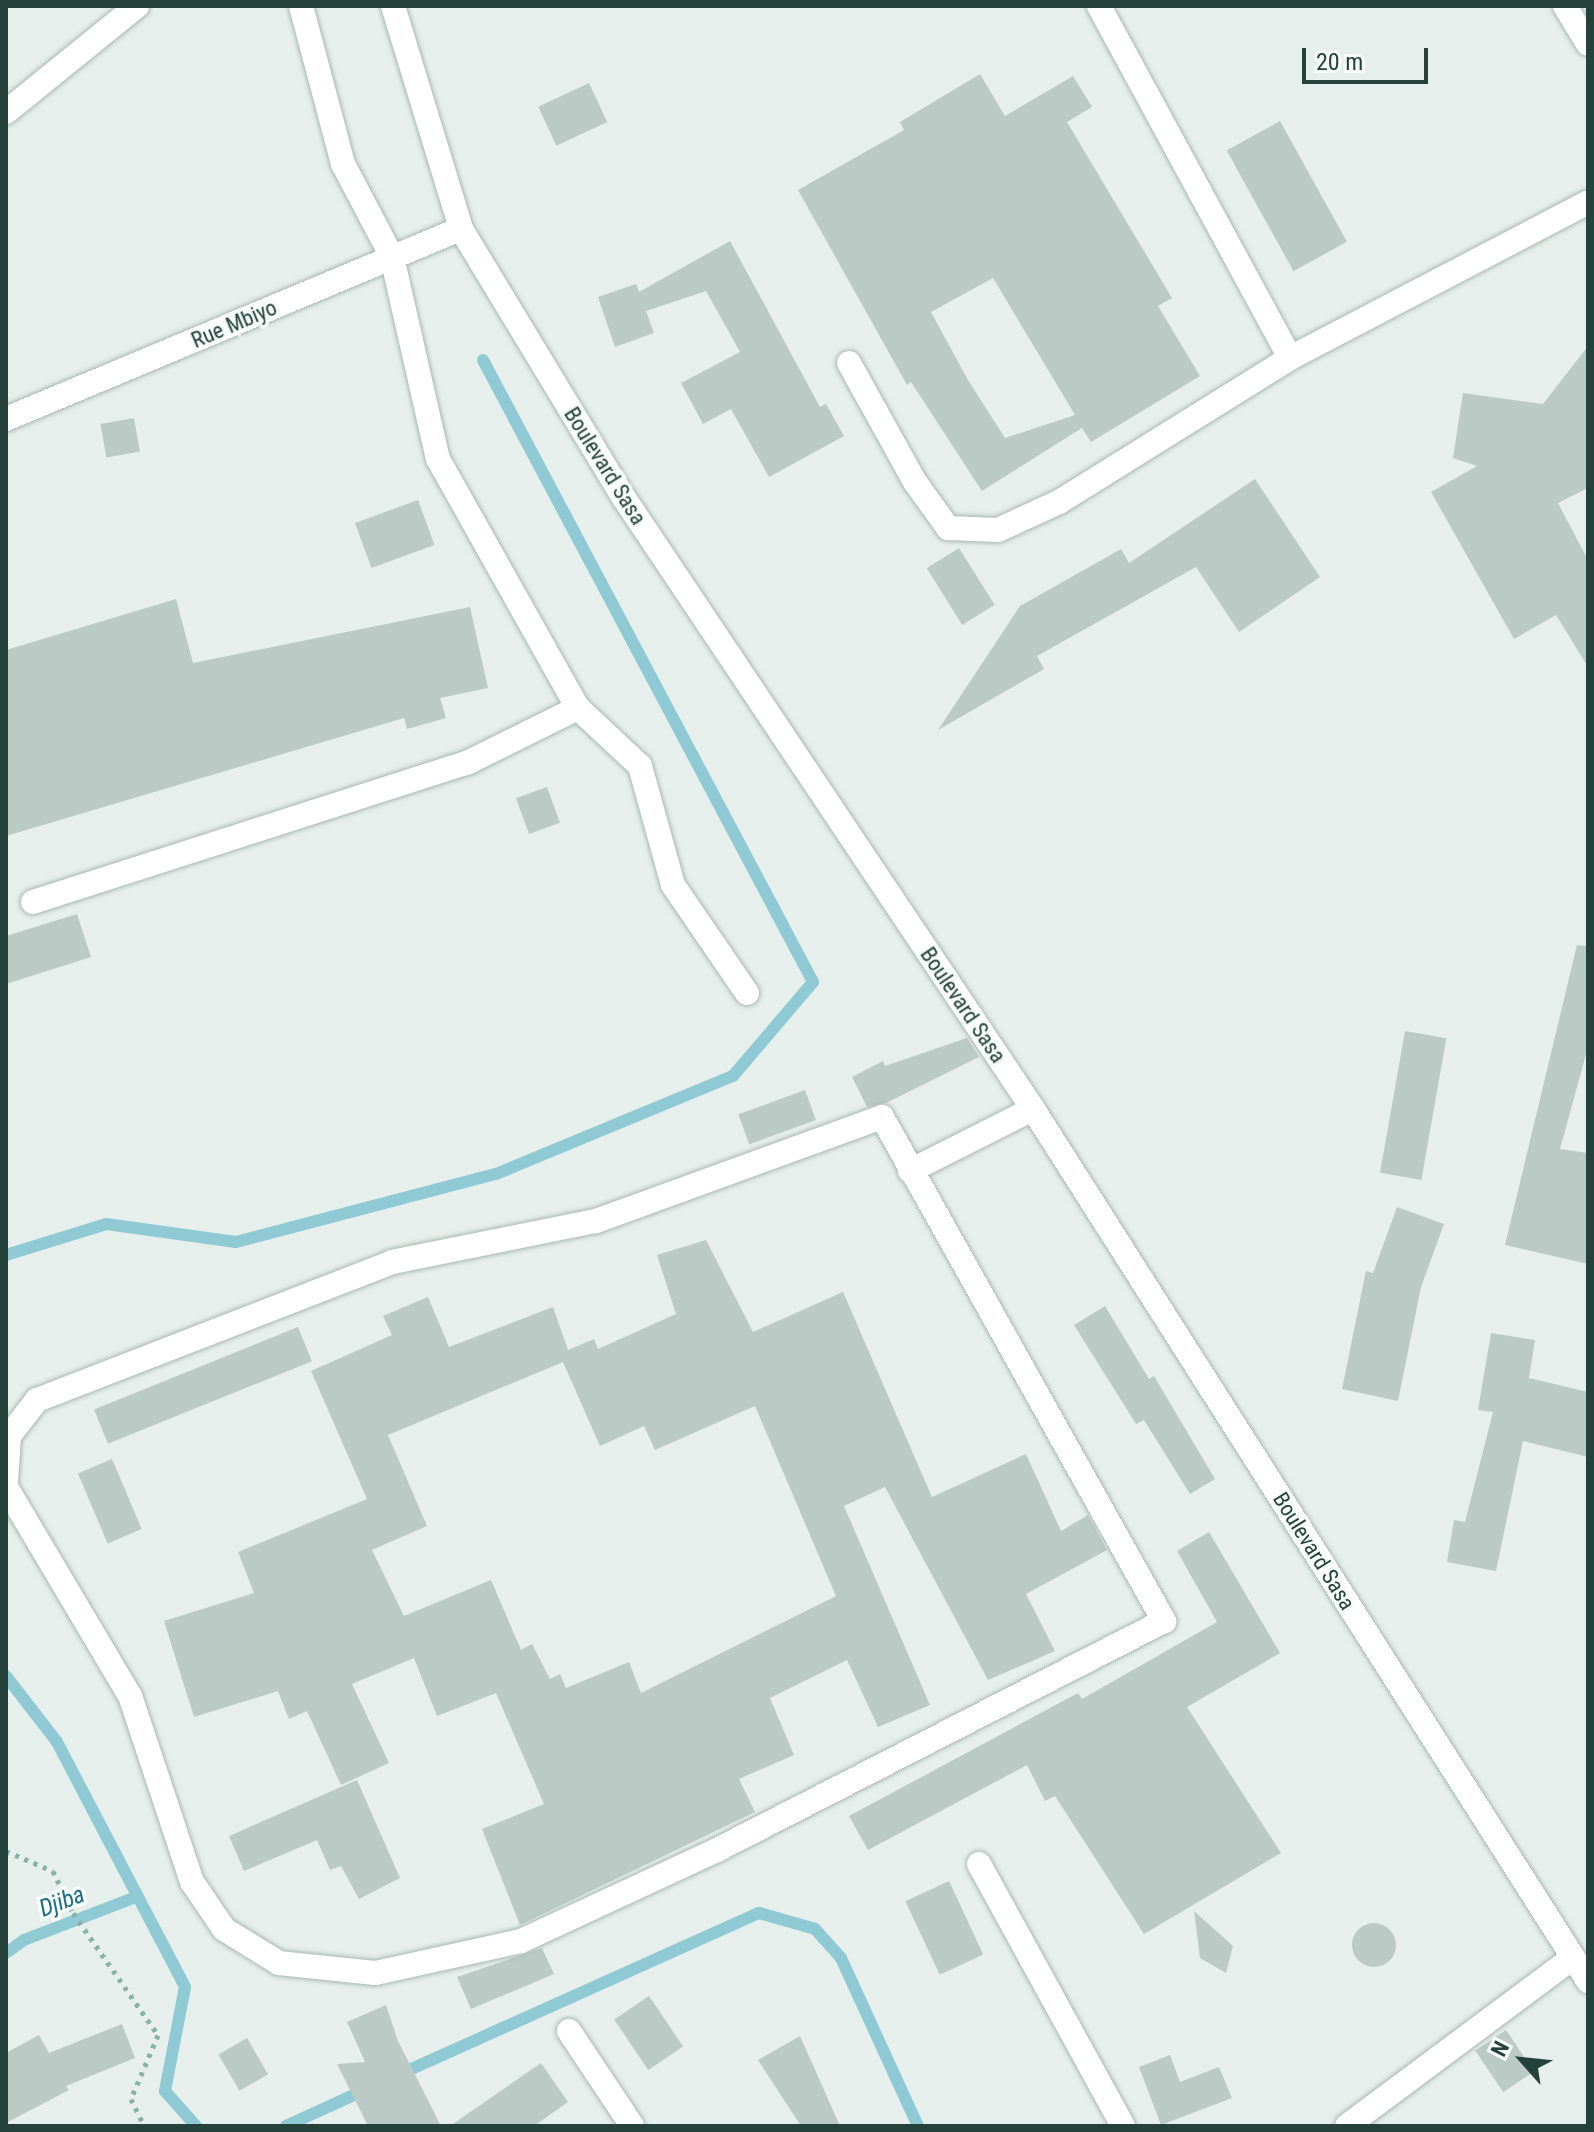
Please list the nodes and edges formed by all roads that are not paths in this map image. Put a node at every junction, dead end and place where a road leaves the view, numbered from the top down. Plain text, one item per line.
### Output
1 (137, 6) edge
2 (301, 6) edge
3 (393, 6) edge
4 (1099, 6) edge
5 (1565, 6) edge
6 (1588, 44) edge
7 (6, 112) edge
8 (1588, 202) edge
9 (461, 229) junction
10 (392, 257) junction
11 (1290, 358) junction
12 (849, 363) dead end
13 (6, 419) edge
14 (578, 708) junction
15 (33, 902) dead end
16 (747, 993) dead end
17 (1033, 1109) junction
18 (910, 1171) junction
19 (6, 1485) edge
20 (979, 1864) dead end
21 (1572, 1958) junction
22 (1588, 1981) edge
23 (569, 2031) dead end
24 (632, 2126) edge
25 (1123, 2126) edge
26 (1347, 2126) edge

1 - 7 street
2 - 10 street
3 - 9 street, Boulevard Sasa
4 - 11 street
5 - 6 street
8 - 11 street
9 - 10 street, Rue Mbiyo
9 - 17 street, Boulevard Sasa
10 - 13 street, Rue Mbiyo
10 - 14 street
11 - 12 street
14 - 15 street
14 - 16 street
17 - 18 street
17 - 21 street, Boulevard Sasa
18 - 19 street
18 - 19 street
20 - 25 street
21 - 22 street, Boulevard Sasa
21 - 26 street
23 - 24 street

